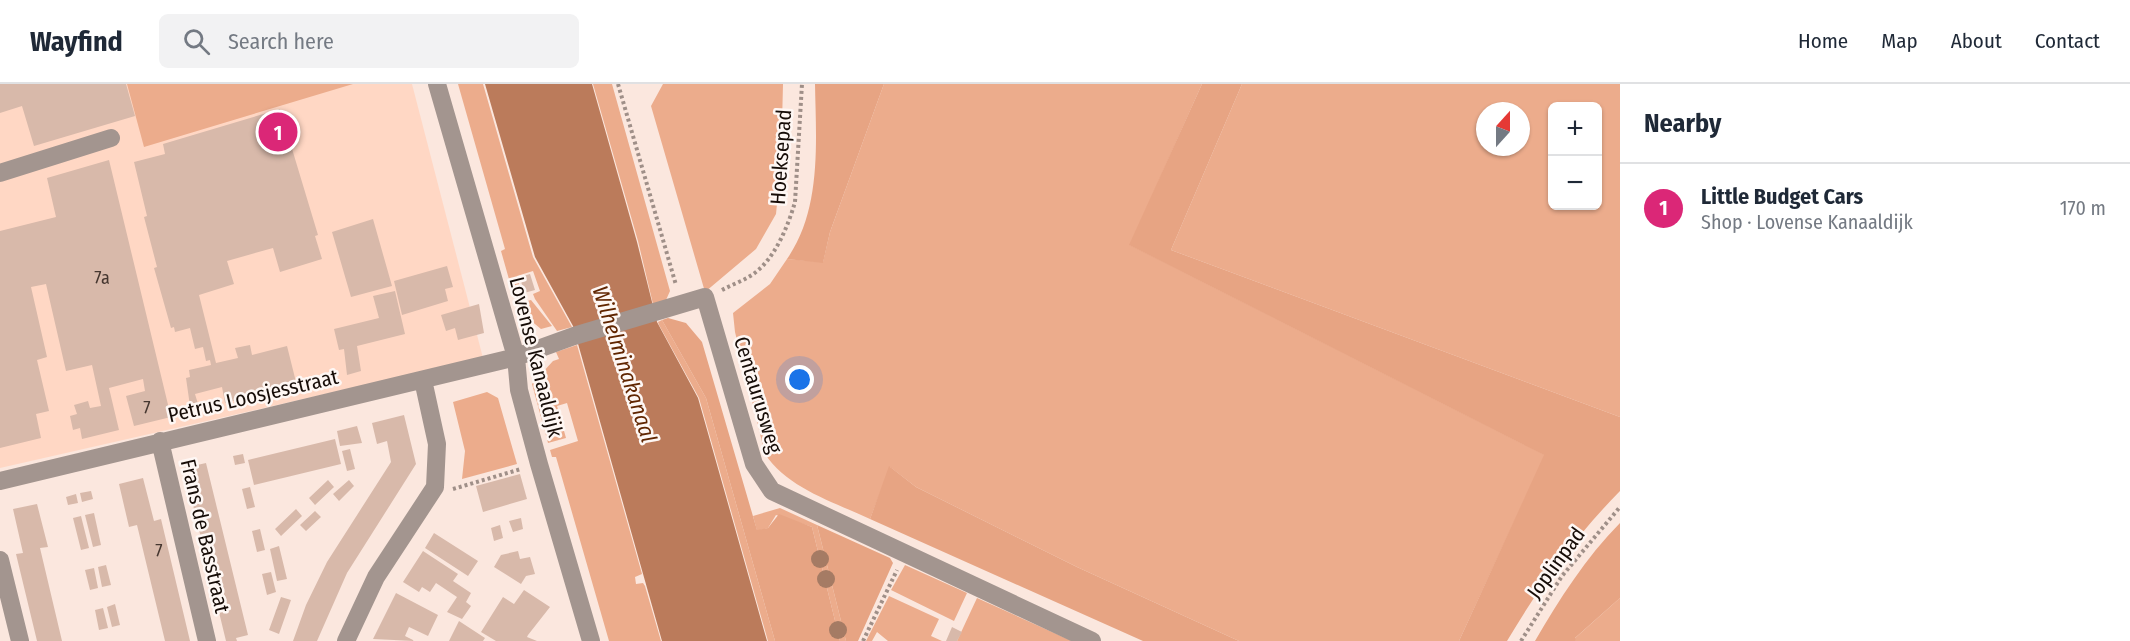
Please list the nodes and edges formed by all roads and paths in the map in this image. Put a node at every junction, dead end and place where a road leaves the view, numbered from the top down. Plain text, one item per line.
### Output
1 (437, 84) edge
2 (618, 84) edge
3 (801, 84) edge
4 (111, 138) dead end
5 (0, 173) edge
6 (705, 297) junction
7 (682, 306) junction
8 (516, 357) junction
9 (423, 380) junction
10 (160, 441) junction
11 (539, 464) junction
12 (0, 481) edge
13 (435, 487) junction
14 (1620, 507) edge
15 (905, 554) junction
16 (0, 560) edge
17 (20, 641) edge
18 (207, 641) edge
19 (346, 641) edge
20 (591, 641) edge
21 (863, 641) edge
22 (1092, 641) edge
23 (1521, 641) edge

1 - 8 street, Lovense Kanaaldijk
2 - 7 path
3 - 6 path, Hoeksepad
4 - 5 street
6 - 7 street
6 - 15 street, Centaurusweg
7 - 8 street
8 - 9 street, Petrus Loosjesstraat
8 - 11 street, Lovense Kanaaldijk
9 - 10 street, Petrus Loosjesstraat
9 - 13 street
10 - 12 street, Petrus Loosjesstraat
10 - 18 street, Frans de Basstraat
11 - 13 path
11 - 20 street, Lovense Kanaaldijk
13 - 19 street
14 - 23 path, Joplinpad
15 - 21 path
15 - 22 street, Centaurusweg
16 - 17 street

